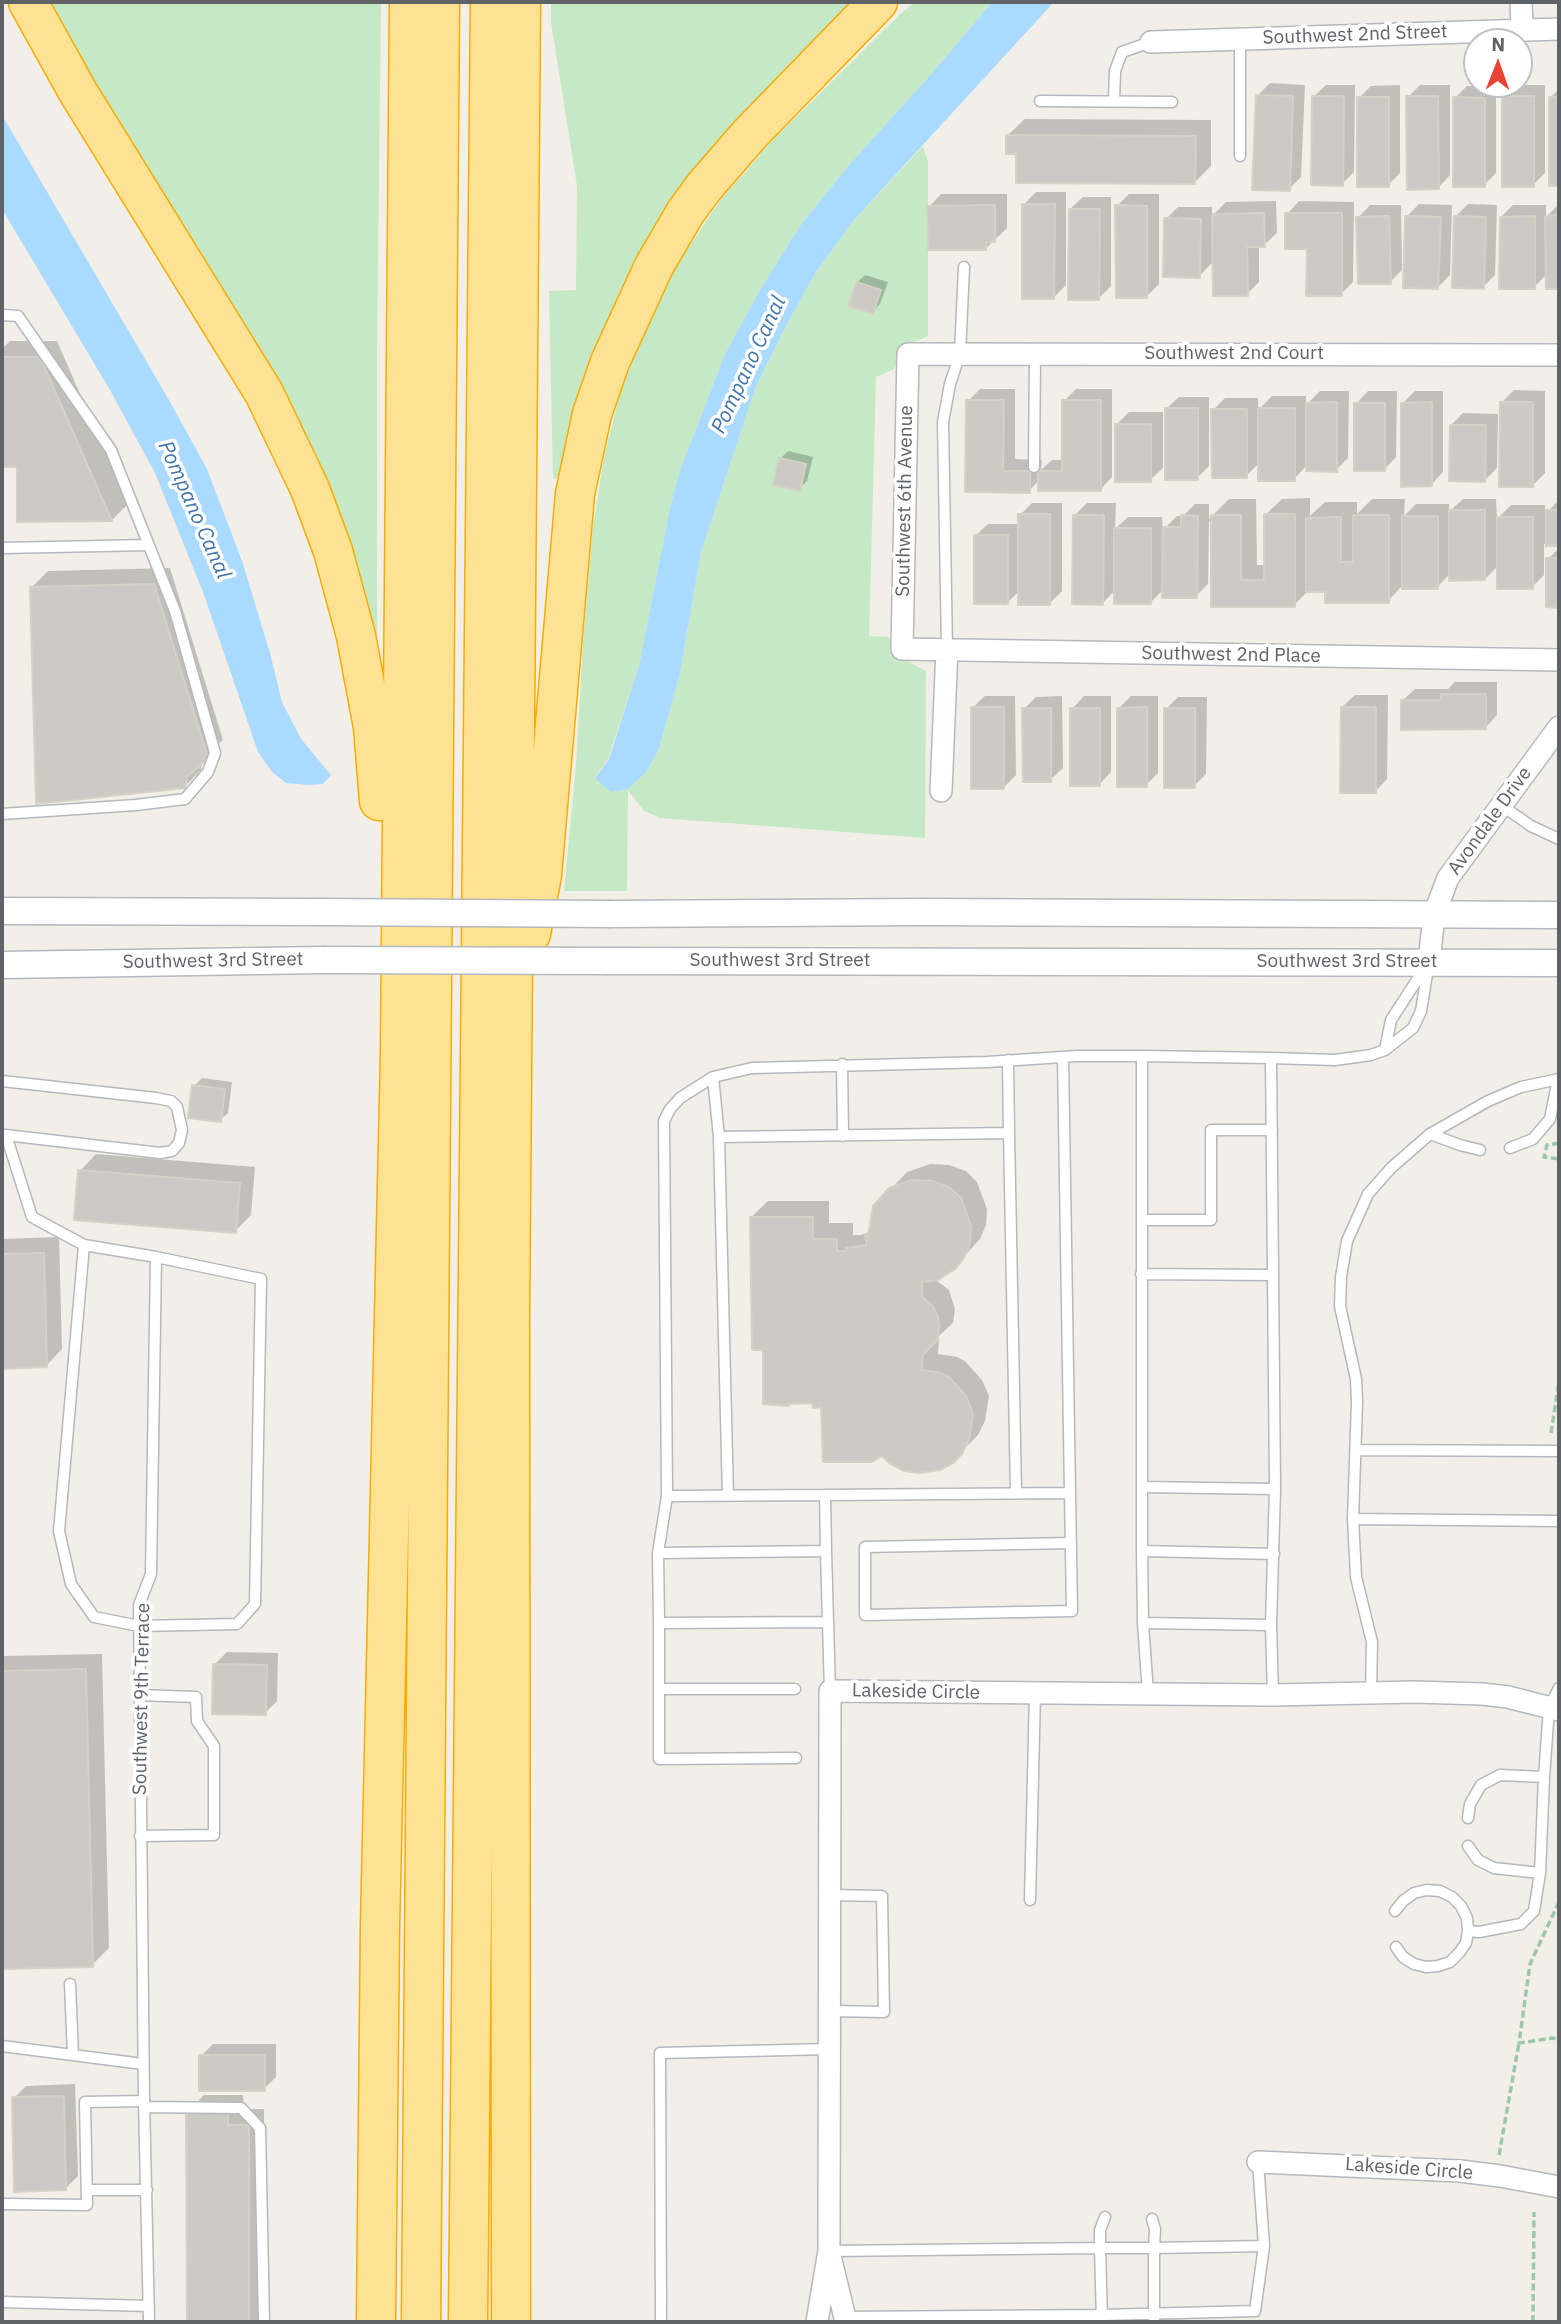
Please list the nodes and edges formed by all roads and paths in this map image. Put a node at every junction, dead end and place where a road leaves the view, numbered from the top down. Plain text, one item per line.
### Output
1 (13, 2) edge
2 (28, 2) edge
3 (409, 2) edge
4 (440, 2) edge
5 (490, 2) edge
6 (521, 2) edge
7 (878, 2) edge
8 (1521, 2) edge
9 (1522, 28) edge
10 (1533, 29) edge
11 (1559, 29) edge
12 (1463, 31) edge
13 (1240, 39) junction
14 (1151, 42) joint
15 (78, 92) junction
16 (1040, 101) dead end
17 (1114, 101) junction
18 (1172, 102) dead end
19 (1240, 156) dead end
20 (964, 267) dead end
21 (2, 315) edge
22 (908, 354) joint
23 (960, 354) junction
24 (1035, 354) junction
25 (1559, 355) edge
26 (1034, 467) dead end
27 (149, 545) junction
28 (2, 548) edge
29 (902, 649) joint
30 (947, 649) junction
31 (1559, 660) edge
32 (1559, 727) edge
33 (941, 791) dead end
34 (1502, 805) junction
35 (2, 814) edge
36 (1559, 839) edge
37 (2, 911) edge
38 (1434, 915) junction
39 (1559, 915) edge
40 (1429, 962) junction
41 (1559, 963) edge
42 (2, 965) edge
43 (512, 1033) junction
44 (1385, 1050) junction
45 (400, 1054) junction
46 (1142, 1056) junction
47 (1063, 1057) junction
48 (1271, 1058) junction
49 (1008, 1060) junction
50 (842, 1064) junction
51 (713, 1077) junction
52 (1559, 1079) edge
53 (2, 1080) edge
54 (1272, 1130) junction
55 (1009, 1133) junction
56 (1430, 1134) junction
57 (4, 1135) edge
58 (843, 1136) junction
59 (719, 1137) junction
60 (1559, 1143) edge
61 (1510, 1148) dead end
62 (1480, 1150) dead end
63 (1559, 1160) edge
64 (1142, 1220) junction
65 (84, 1245) junction
66 (156, 1257) junction
67 (1141, 1274) junction
68 (1273, 1275) junction
69 (1559, 1382) edge
70 (1551, 1433) dead end
71 (1356, 1450) junction
72 (1559, 1451) edge
73 (1142, 1487) junction
74 (1275, 1489) junction
75 (1016, 1493) junction
76 (1070, 1493) junction
77 (825, 1495) junction
78 (667, 1496) junction
79 (728, 1496) junction
80 (1353, 1519) junction
81 (1559, 1521) edge
82 (1071, 1543) junction
83 (1142, 1551) junction
84 (826, 1552) junction
85 (658, 1553) junction
86 (1274, 1554) junction
87 (828, 1622) junction
88 (659, 1623) junction
89 (1143, 1623) junction
90 (1271, 1625) junction
91 (139, 1626) junction
92 (1559, 1688) edge
93 (659, 1689) junction
94 (795, 1689) dead end
95 (830, 1691) junction
96 (1035, 1693) junction
97 (1371, 1693) junction
98 (1149, 1694) junction
99 (139, 1695) junction
100 (1273, 1695) junction
101 (1554, 1709) edge
102 (796, 1758) dead end
103 (1544, 1777) junction
104 (1468, 1818) dead end
105 (141, 1836) junction
106 (1468, 1846) dead end
107 (1540, 1873) junction
108 (830, 1895) junction
109 (1030, 1900) dead end
110 (1559, 1902) edge
111 (1395, 1911) dead end
112 (1468, 1931) junction
113 (1396, 1947) dead end
114 (70, 1984) dead end
115 (830, 2011) junction
116 (1559, 2040) edge
117 (1519, 2043) junction
118 (2, 2046) edge
119 (829, 2049) junction
120 (73, 2055) junction
121 (143, 2064) junction
122 (144, 2104) junction
123 (1498, 2160) dead end
124 (1258, 2162) joint
125 (1559, 2187) edge
126 (87, 2190) junction
127 (147, 2190) junction
128 (2, 2204) edge
129 (1534, 2212) dead end
130 (1105, 2217) dead end
131 (1152, 2219) dead end
132 (1264, 2246) junction
133 (1100, 2248) junction
134 (1154, 2248) junction
135 (829, 2250) junction
136 (2, 2302) edge
137 (149, 2306) junction
138 (1154, 2318) edge
139 (1102, 2319) edge
140 (846, 2320) edge
141 (149, 2322) edge
142 (264, 2322) edge
143 (376, 2322) edge
144 (421, 2322) edge
145 (468, 2322) edge
146 (511, 2322) edge
147 (661, 2322) edge
148 (817, 2322) edge
149 (1533, 2322) edge

1 - 15 highway
2 - 15 highway
3 - 45 highway
4 - 144 highway
5 - 145 highway
6 - 43 highway
7 - 43 highway
8 - 9 street
10 - 11 street, Southwest 2nd Street
12 - 13 street, Southwest 2nd Street
13 - 14 street, Southwest 2nd Street
13 - 19 lane
14 - 17 lane
15 - 45 highway
16 - 17 lane
17 - 18 lane
20 - 23 lane
21 - 27 lane
22 - 23 street, Southwest 2nd Court
22 - 29 street, Southwest 6th Avenue
23 - 24 street, Southwest 2nd Court
23 - 30 lane
24 - 25 street, Southwest 2nd Court
24 - 26 lane
27 - 28 lane
27 - 35 lane
29 - 30 street, Southwest 2nd Place
30 - 31 street, Southwest 2nd Place
30 - 33 street
32 - 34 street, Avondale Drive
34 - 36 lane
34 - 38 street, Avondale Drive
37 - 38 street, bridge
38 - 39 street
38 - 40 street, Avondale Drive
40 - 41 street, Southwest 3rd Street
40 - 42 street, Southwest 3rd Street, bridge
40 - 44 lane
40 - 44 lane
43 - 146 highway
44 - 48 lane
45 - 143 highway
46 - 47 lane
46 - 48 lane
46 - 64 lane
47 - 49 lane
47 - 76 lane
48 - 54 lane
49 - 50 lane
49 - 55 lane
50 - 51 lane
50 - 58 lane
51 - 59 lane
51 - 78 lane
52 - 56 lane
52 - 61 lane
53 - 57 lane
54 - 64 lane
54 - 68 lane
55 - 58 lane
55 - 75 lane
56 - 62 lane
56 - 71 lane
57 - 65 lane
58 - 59 lane
59 - 79 lane
60 - 63 path
64 - 67 lane
65 - 66 lane
65 - 91 lane
66 - 91 lane, Southwest 9th Terrace
66 - 91 lane
67 - 68 lane
67 - 73 lane
68 - 74 lane
69 - 70 path
71 - 72 lane
71 - 80 lane
73 - 74 lane
73 - 83 lane
74 - 86 lane
75 - 76 lane
75 - 77 lane
76 - 82 lane
77 - 79 lane
77 - 84 lane
78 - 79 lane
78 - 85 lane
80 - 81 lane
80 - 97 lane
82 - 82 lane
83 - 86 lane
83 - 89 lane
84 - 85 lane
84 - 87 lane
85 - 88 lane
86 - 90 lane
87 - 88 lane
87 - 95 lane
88 - 93 lane
89 - 90 lane
89 - 98 lane
90 - 100 lane
91 - 99 lane, Southwest 9th Terrace
92 - 101 lane
93 - 94 lane
93 - 102 lane
95 - 96 street, Lakeside Circle
95 - 108 street, Lakeside Circle
96 - 98 street, Lakeside Circle
96 - 109 lane
97 - 100 street, Lakeside Circle
97 - 101 street, Lakeside Circle
98 - 100 street, Lakeside Circle
99 - 105 lane, Southwest 9th Terrace
99 - 105 lane
101 - 103 lane
103 - 104 lane
103 - 107 lane
105 - 121 lane, Southwest 9th Terrace
106 - 107 lane
107 - 112 lane
108 - 115 street, Lakeside Circle
108 - 115 lane
110 - 117 path
111 - 112 lane
112 - 113 lane
114 - 120 lane
115 - 119 street, Lakeside Circle
116 - 117 path
117 - 123 path
118 - 120 lane
119 - 135 street, Lakeside Circle
119 - 147 lane
120 - 121 lane
121 - 122 lane, Southwest 9th Terrace
122 - 126 lane
122 - 127 lane, Southwest 9th Terrace
122 - 142 lane
124 - 125 street, Lakeside Circle
124 - 132 lane
126 - 127 lane
126 - 128 lane
127 - 137 lane, Southwest 9th Terrace
129 - 149 path
130 - 133 lane
131 - 134 lane
132 - 134 lane
132 - 138 lane
133 - 134 lane
133 - 135 lane
133 - 139 lane
134 - 138 lane
135 - 140 street, Lakeside Circle
135 - 148 street, Lakeside Circle
136 - 137 lane
137 - 141 lane, Southwest 9th Terrace
138 - 139 lane
139 - 140 lane

